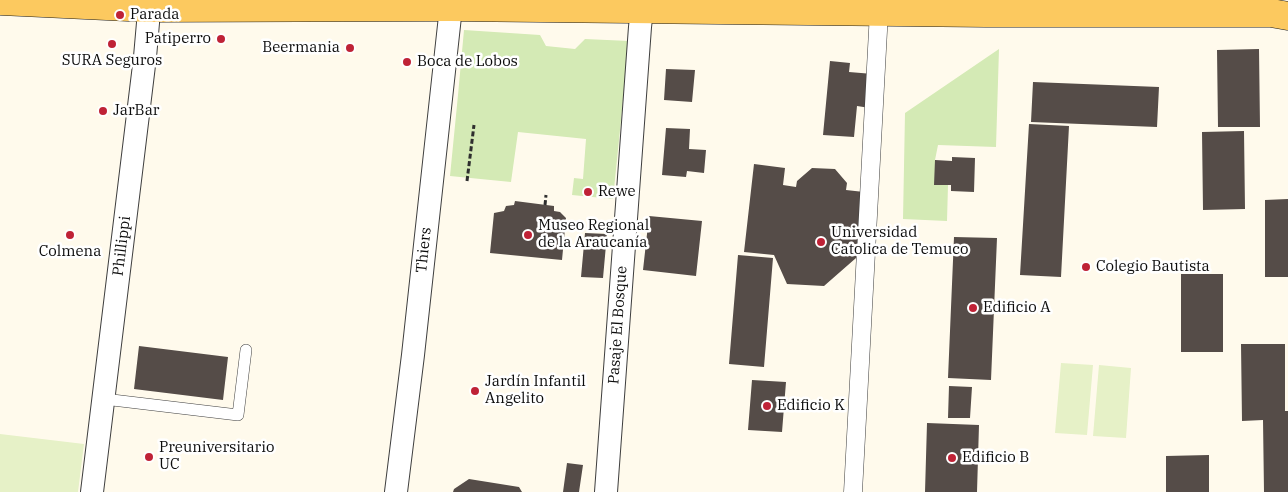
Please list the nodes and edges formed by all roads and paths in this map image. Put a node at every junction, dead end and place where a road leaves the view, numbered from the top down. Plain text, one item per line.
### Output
1 (968, 0) edge
2 (0, 1) edge
3 (150, 4) edge
4 (348, 4) edge
5 (451, 4) edge
6 (642, 9) junction
7 (879, 12) junction
8 (940, 12) junction
9 (1288, 16) edge
10 (474, 126) dead end
11 (467, 181) dead end
12 (546, 195) dead end
13 (545, 205) dead end
14 (246, 350) dead end
15 (104, 399) junction
16 (92, 492) edge
17 (396, 492) edge
18 (606, 492) edge
19 (853, 492) edge

1 - 8 main road
2 - 3 main road
3 - 4 main road
3 - 15 street, Phillippi
4 - 5 main road
5 - 6 main road
5 - 17 street, Thiers
6 - 7 main road
6 - 18 street, Pasaje El Bosque
7 - 8 main road
7 - 19 street
8 - 9 main road
10 - 11 path
12 - 13 path
14 - 15 lane
15 - 16 street, Phillippi

